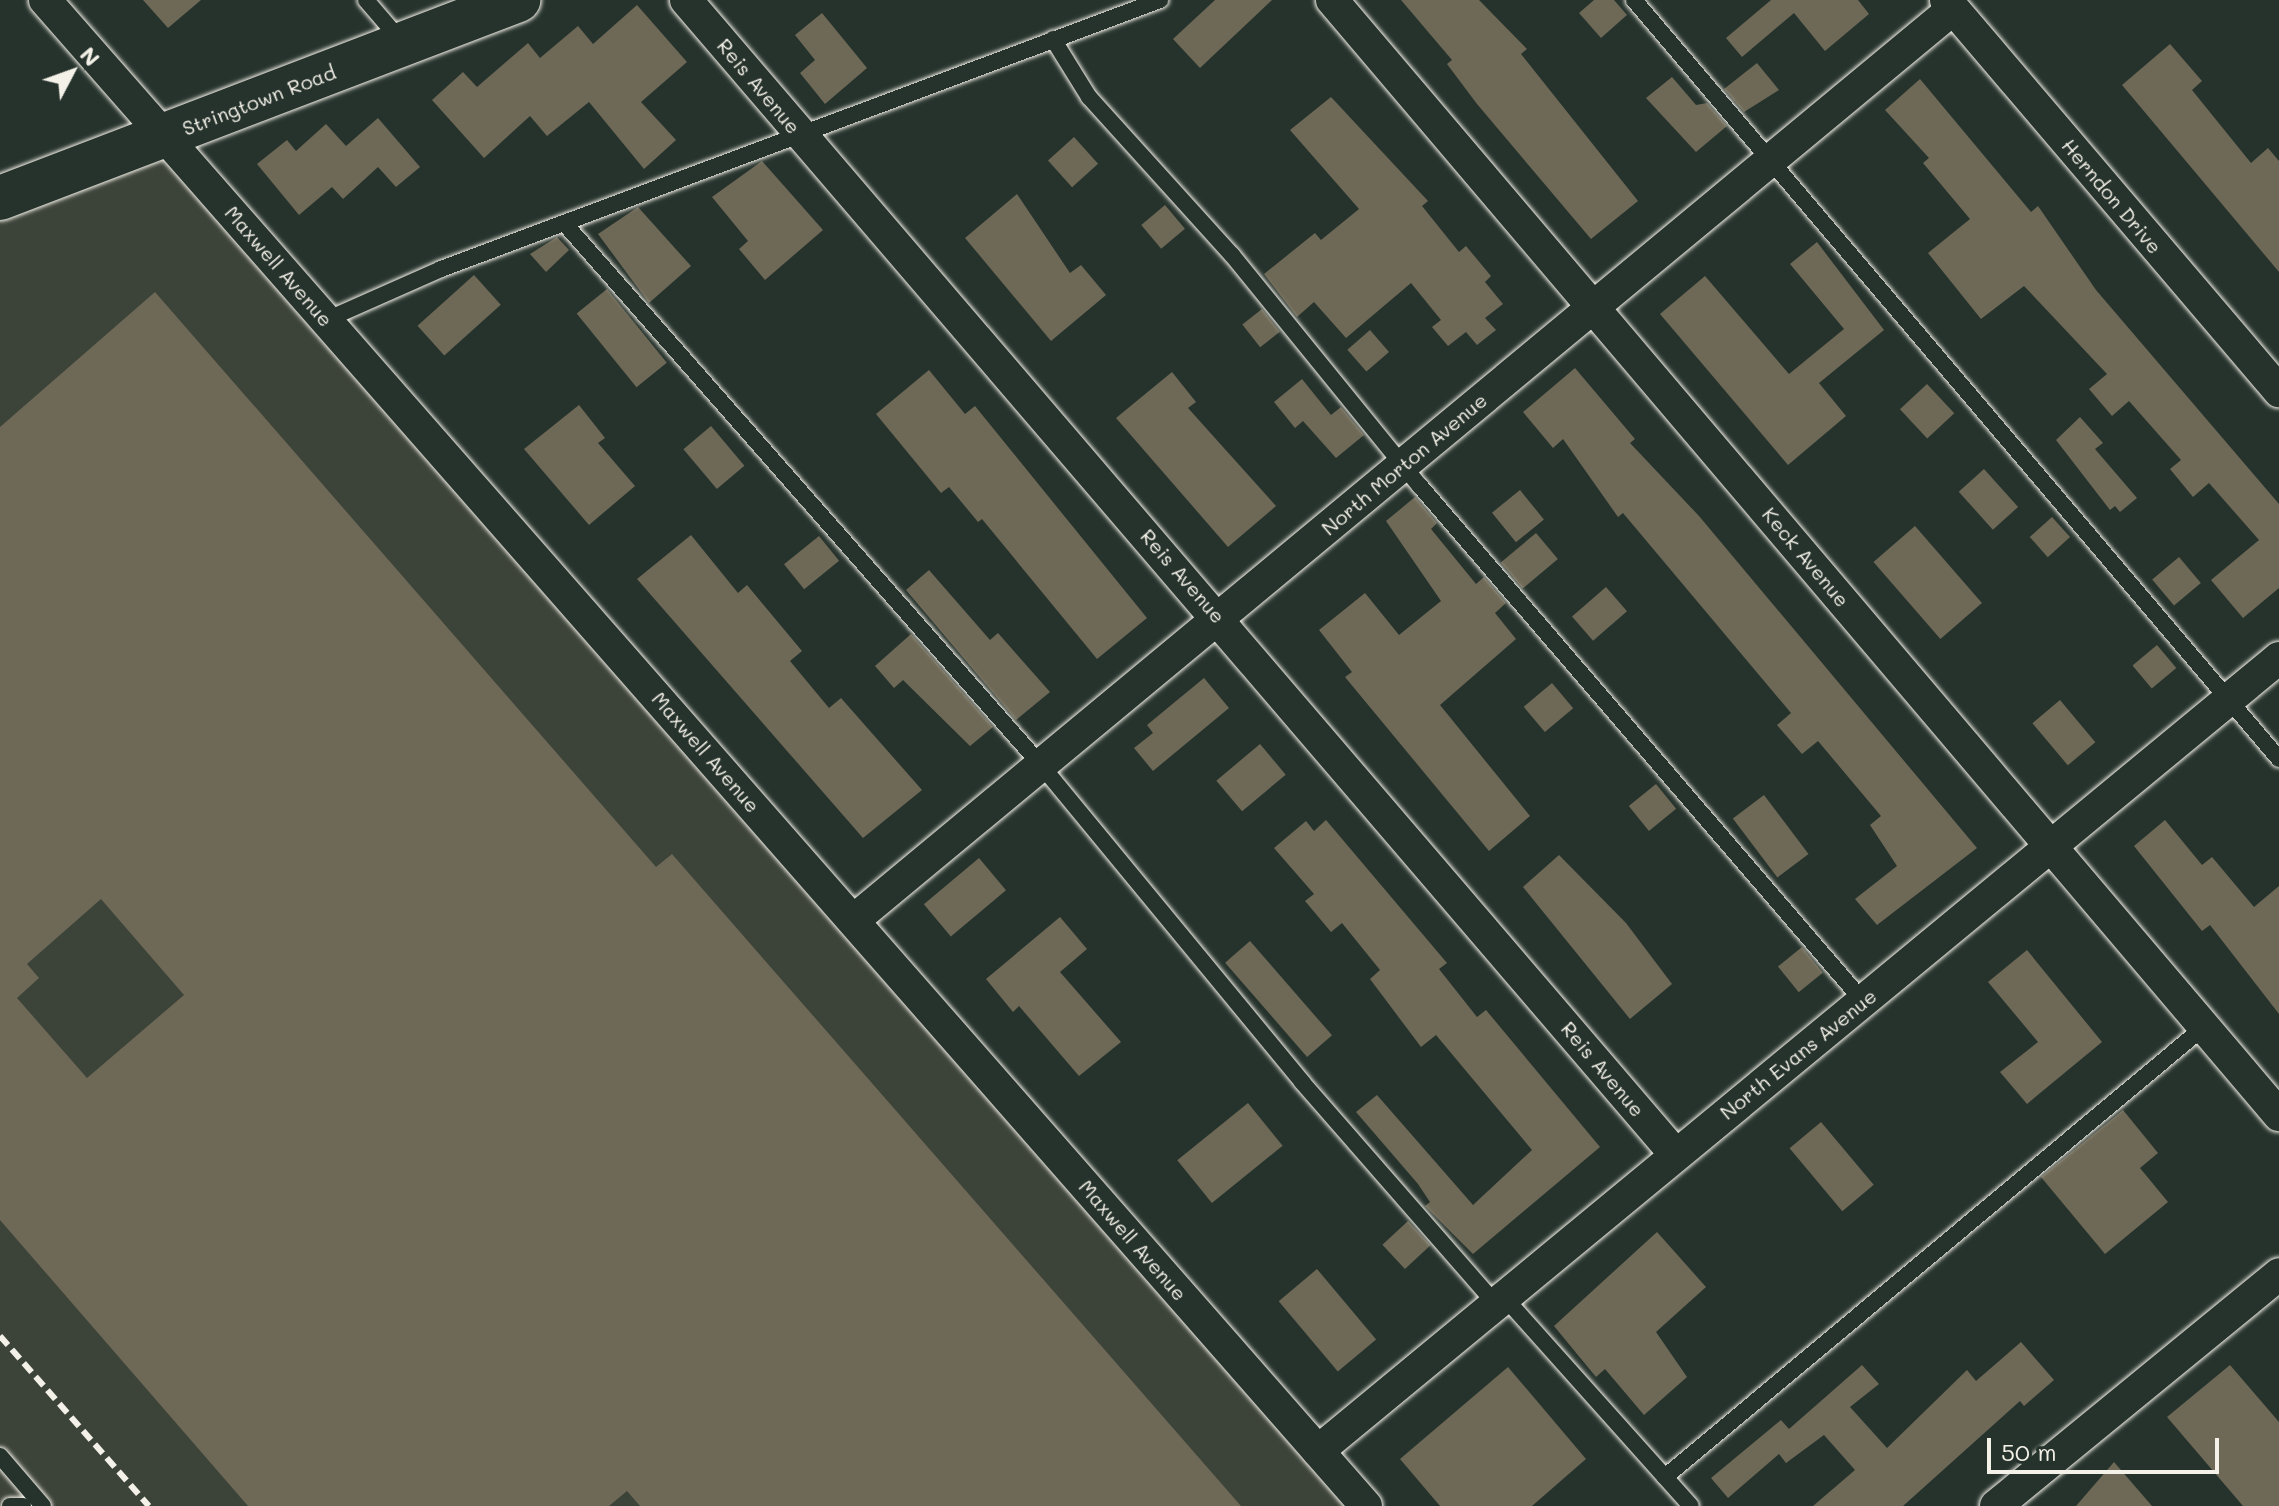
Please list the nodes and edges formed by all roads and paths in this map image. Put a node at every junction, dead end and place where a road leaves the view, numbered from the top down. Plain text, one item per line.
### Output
1 (45, 0) edge
2 (366, 0) edge
3 (518, 0) edge
4 (686, 0) edge
5 (1160, 0) edge
6 (1332, 0) edge
7 (1634, 0) edge
8 (1950, 4) edge
9 (1053, 39) junction
10 (404, 44) junction
11 (164, 136) junction
12 (802, 137) junction
13 (1771, 159) junction
14 (0, 198) edge
15 (565, 224) junction
16 (1593, 307) junction
17 (326, 320) junction
18 (2279, 391) edge
19 (1406, 462) junction
20 (1219, 617) junction
21 (2279, 658) edge
22 (2228, 700) junction
23 (2279, 759) edge
24 (1041, 765) junction
25 (2051, 846) junction
26 (854, 920) junction
27 (1863, 1001) junction
28 (2204, 1027) junction
29 (2279, 1115) edge
30 (1676, 1155) junction
31 (2279, 1274) edge
32 (1500, 1301) junction
33 (1318, 1451) junction
34 (0, 1456) edge
35 (1665, 1477) junction
36 (10, 1506) edge
37 (23, 1506) edge
38 (43, 1506) edge
39 (1366, 1506) edge
40 (1691, 1506) edge
41 (1996, 1506) edge

1 - 11 street, Maxwell Avenue
2 - 10 lane
3 - 10 main road, Stringtown Road
4 - 12 street, Reis Avenue
5 - 9 lane
6 - 16 street, Keck Avenue
7 - 13 lane
8 - 13 street, North Morton Avenue
8 - 18 street, Herndon Drive
9 - 12 lane
9 - 19 lane
10 - 11 main road, Stringtown Road
11 - 14 main road, Stringtown Road
11 - 17 street, Maxwell Avenue
12 - 15 lane
12 - 20 street, Reis Avenue
13 - 16 street, North Morton Avenue
13 - 22 lane
15 - 17 lane
15 - 24 lane
16 - 19 street, North Morton Avenue
16 - 25 street, Keck Avenue
17 - 26 street, Maxwell Avenue
19 - 20 street, North Morton Avenue
19 - 27 lane
20 - 24 street, North Morton Avenue
20 - 30 street, Reis Avenue
21 - 22 street, North Evans Avenue
22 - 23 lane
22 - 25 street, North Evans Avenue
24 - 26 street, North Morton Avenue
24 - 32 lane
25 - 27 street, North Evans Avenue
25 - 28 street, Keck Avenue
26 - 33 street, Maxwell Avenue
27 - 30 street, North Evans Avenue
28 - 29 street, Keck Avenue
28 - 35 lane
30 - 32 street, North Evans Avenue
31 - 41 street
32 - 33 street, North Evans Avenue
32 - 35 lane
33 - 39 street, Maxwell Avenue
34 - 38 lane
35 - 40 lane
36 - 37 lane

